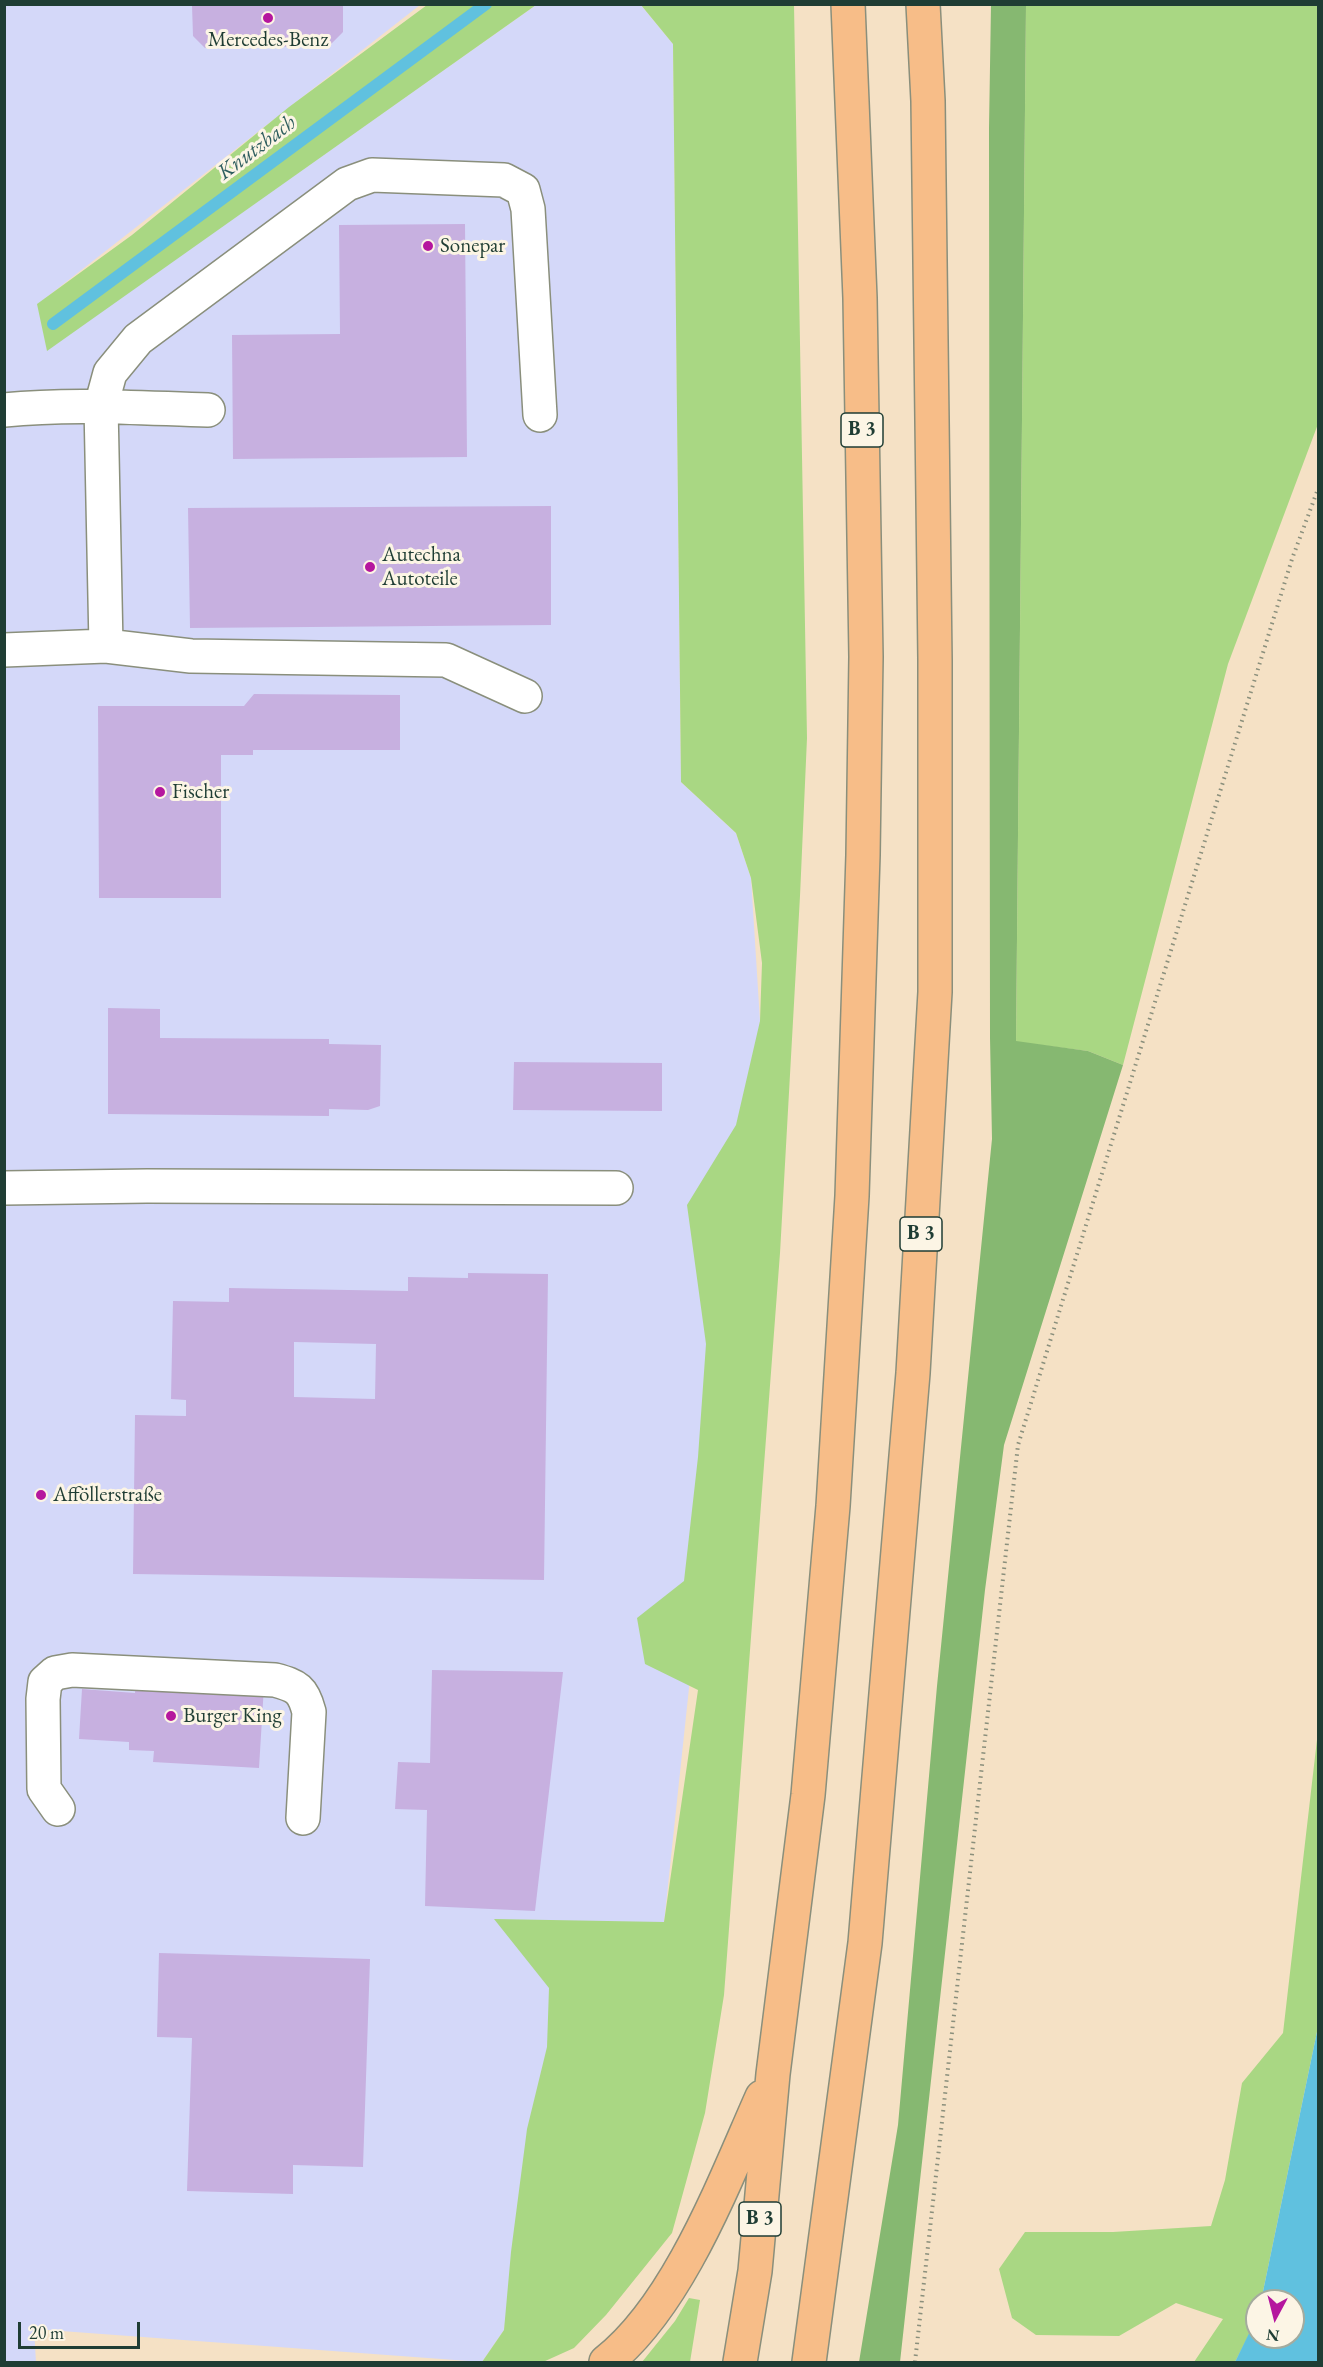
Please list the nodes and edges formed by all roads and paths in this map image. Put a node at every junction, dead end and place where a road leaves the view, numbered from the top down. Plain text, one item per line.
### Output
1 (848, 4) edge
2 (923, 4) edge
3 (940, 4) edge
4 (928, 101) junction
5 (101, 406) junction
6 (4, 410) edge
7 (208, 410) dead end
8 (540, 415) dead end
9 (1318, 489) edge
10 (106, 646) junction
11 (4, 650) edge
12 (525, 696) dead end
13 (4, 1188) edge
14 (616, 1188) dead end
15 (58, 1809) dead end
16 (303, 1818) dead end
17 (773, 2074) junction
18 (606, 2362) edge
19 (740, 2362) edge
20 (809, 2362) edge
21 (915, 2362) edge

1 - 17 highway, B 3
2 - 4 highway, B 3
3 - 4 highway
4 - 20 highway, B 3
5 - 6 lane
5 - 7 lane
5 - 8 lane
5 - 10 lane
9 - 21 path
10 - 11 lane
10 - 12 lane
13 - 14 lane
15 - 16 lane
17 - 18 highway
17 - 19 highway, B 3

